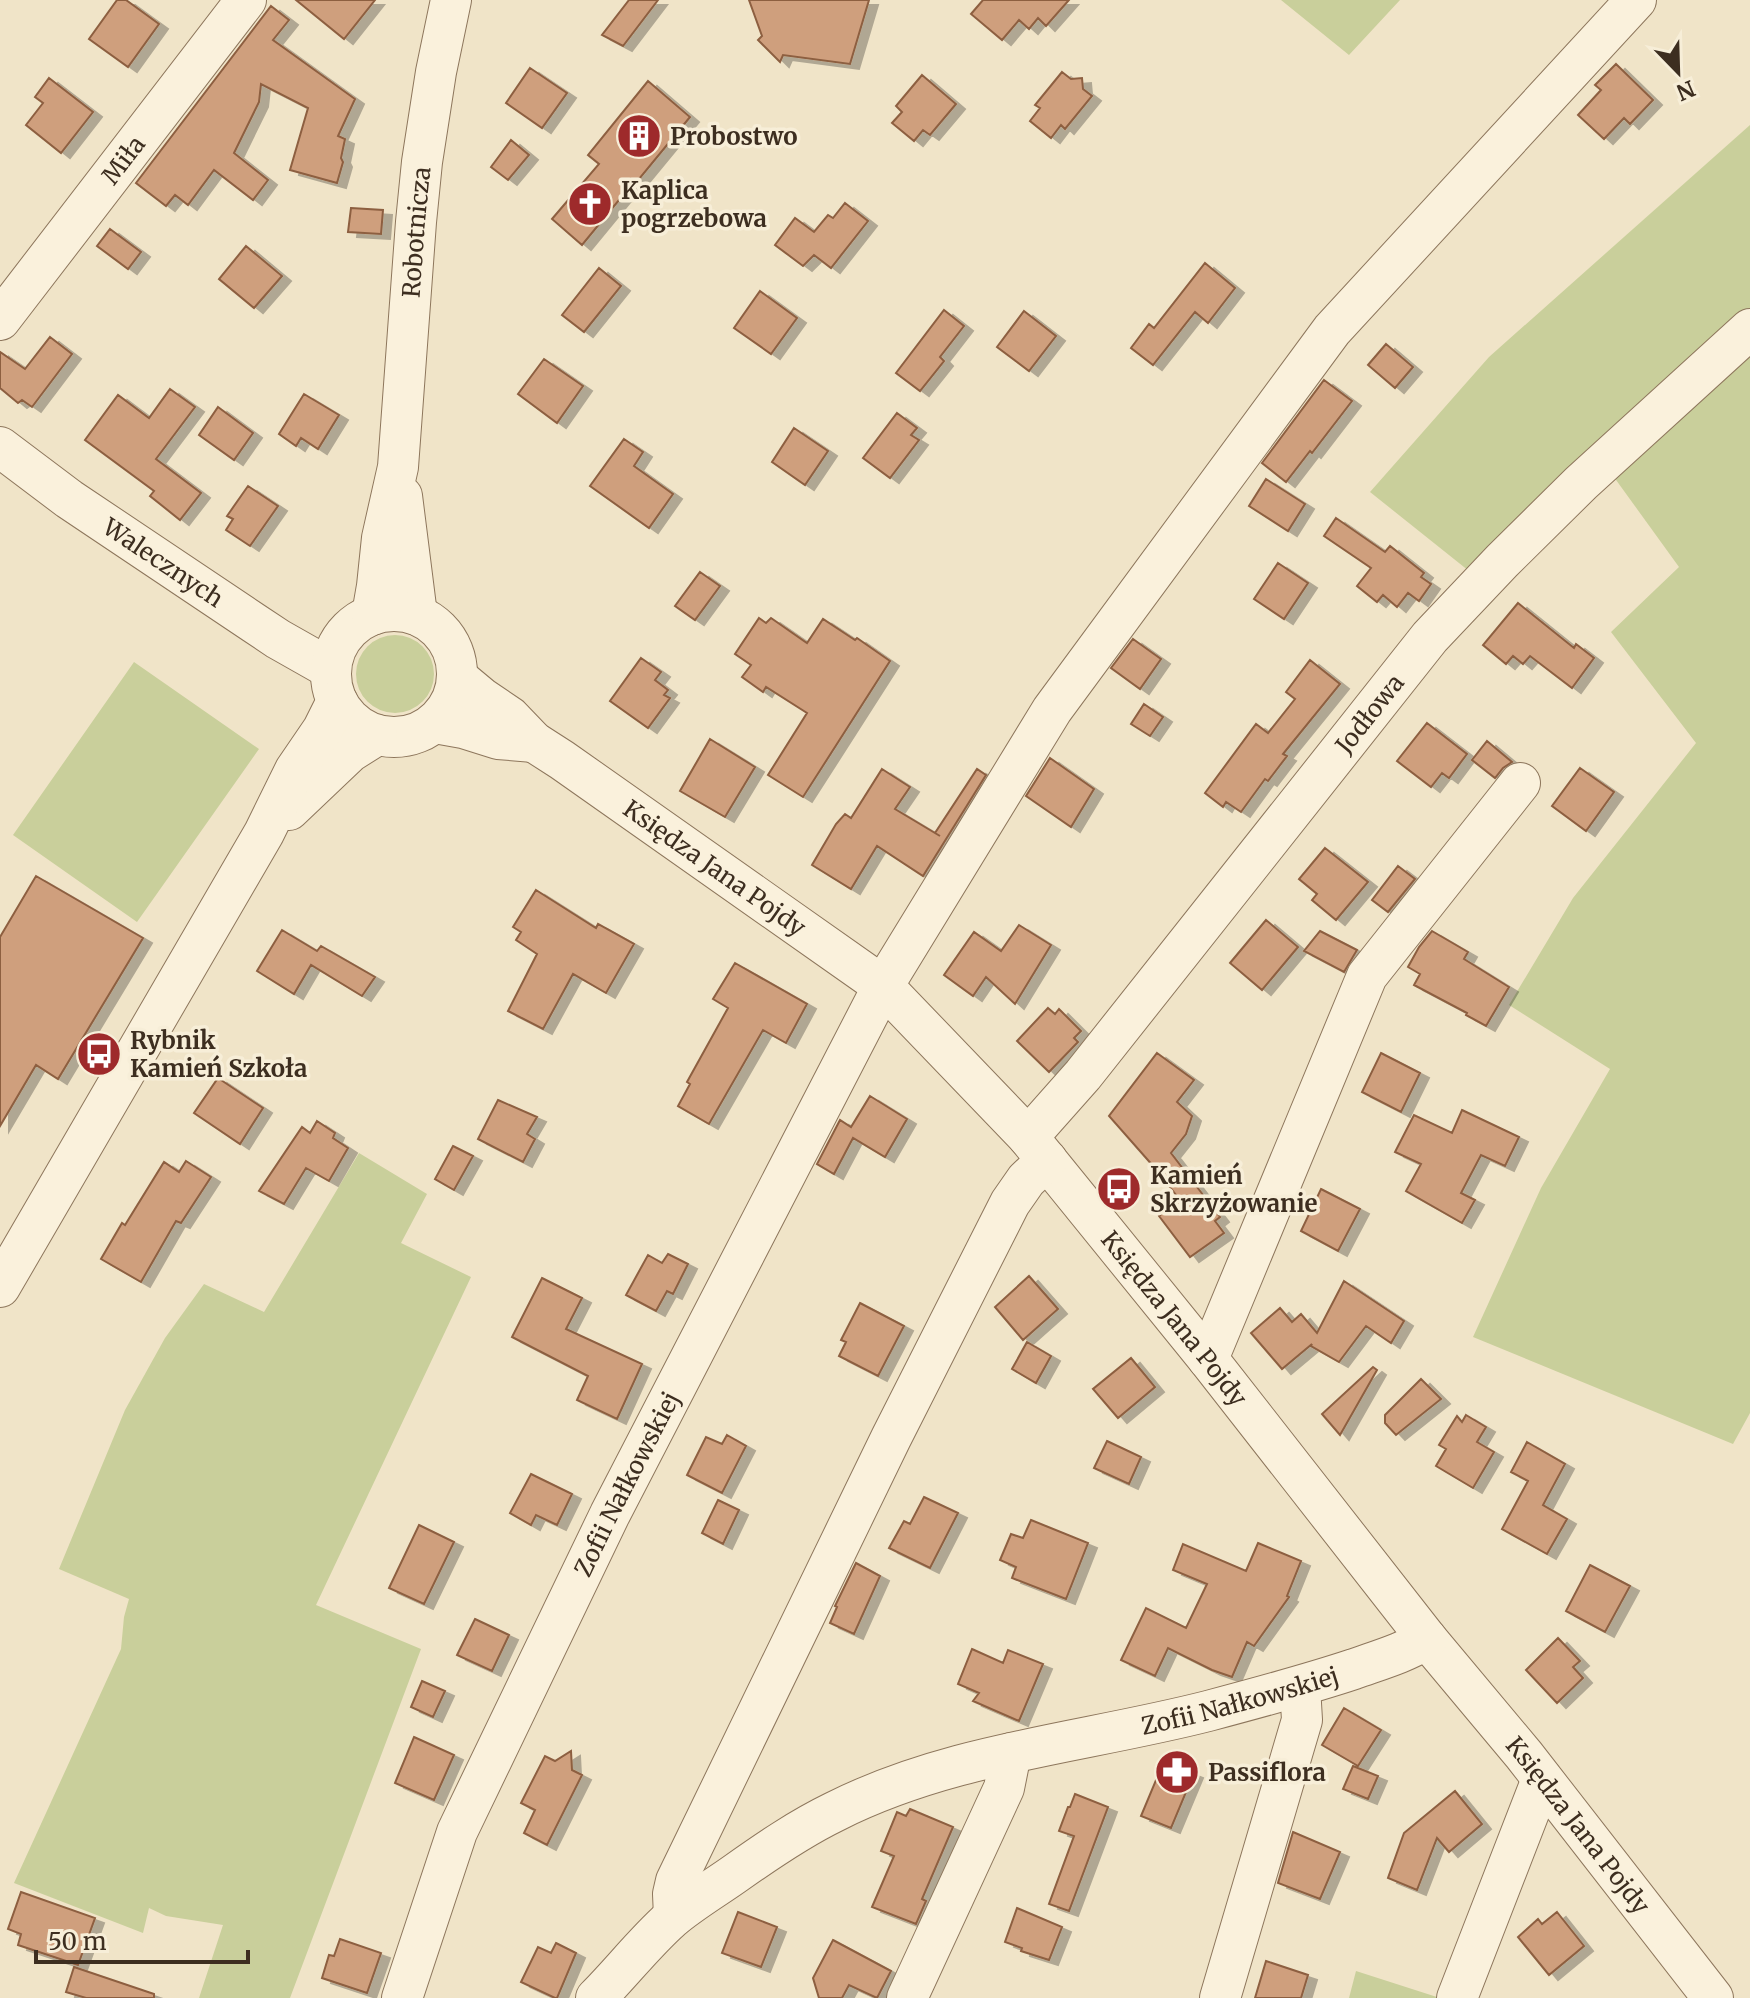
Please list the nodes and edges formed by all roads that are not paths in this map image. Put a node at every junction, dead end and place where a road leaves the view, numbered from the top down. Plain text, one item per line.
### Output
1 (246, 0) edge
2 (451, 0) edge
3 (1636, 0) edge
4 (0, 320) edge
5 (1750, 329) edge
6 (0, 447) edge
7 (398, 467) junction
8 (372, 615) junction
9 (417, 615) junction
10 (458, 678) junction
11 (334, 685) junction
12 (435, 723) junction
13 (377, 735) junction
14 (534, 742) junction
15 (1520, 783) dead end
16 (264, 833) junction
17 (883, 986) junction
18 (1038, 1148) junction
19 (0, 1287) edge
20 (1208, 1359) junction
21 (1427, 1639) junction
22 (1300, 1687) junction
23 (1011, 1753) junction
24 (1542, 1779) junction
25 (674, 1916) junction
26 (402, 1998) edge
27 (596, 1998) edge
28 (907, 1998) edge
29 (1220, 1998) edge
30 (1457, 1998) edge
31 (1713, 1998) edge

1 - 4 street, Miła
2 - 7 street, Robotnicza
3 - 17 street, Zofii Nałkowskiej
5 - 18 street, Jodłowa
6 - 11 street, Walecznych
7 - 8 street, Robotnicza
7 - 9 street, Robotnicza
8 - 9 street
8 - 11 street
9 - 10 street
10 - 12 street
10 - 14 street, Księdza Jana Pojdy
11 - 13 street
11 - 16 street
12 - 13 street
12 - 14 street, Księdza Jana Pojdy
13 - 16 street
14 - 17 street, Księdza Jana Pojdy
15 - 20 street
16 - 19 street
17 - 18 street, Księdza Jana Pojdy
17 - 26 street, Zofii Nałkowskiej
18 - 20 street, Księdza Jana Pojdy
18 - 25 street, Jodłowa
20 - 21 street, Księdza Jana Pojdy
21 - 22 street, Zofii Nałkowskiej
21 - 24 street, Księdza Jana Pojdy
22 - 23 street, Zofii Nałkowskiej
22 - 29 street
23 - 25 street, Zofii Nałkowskiej
23 - 28 street
24 - 30 street
24 - 31 street, Księdza Jana Pojdy
25 - 27 street, Zofii Nałkowskiej

